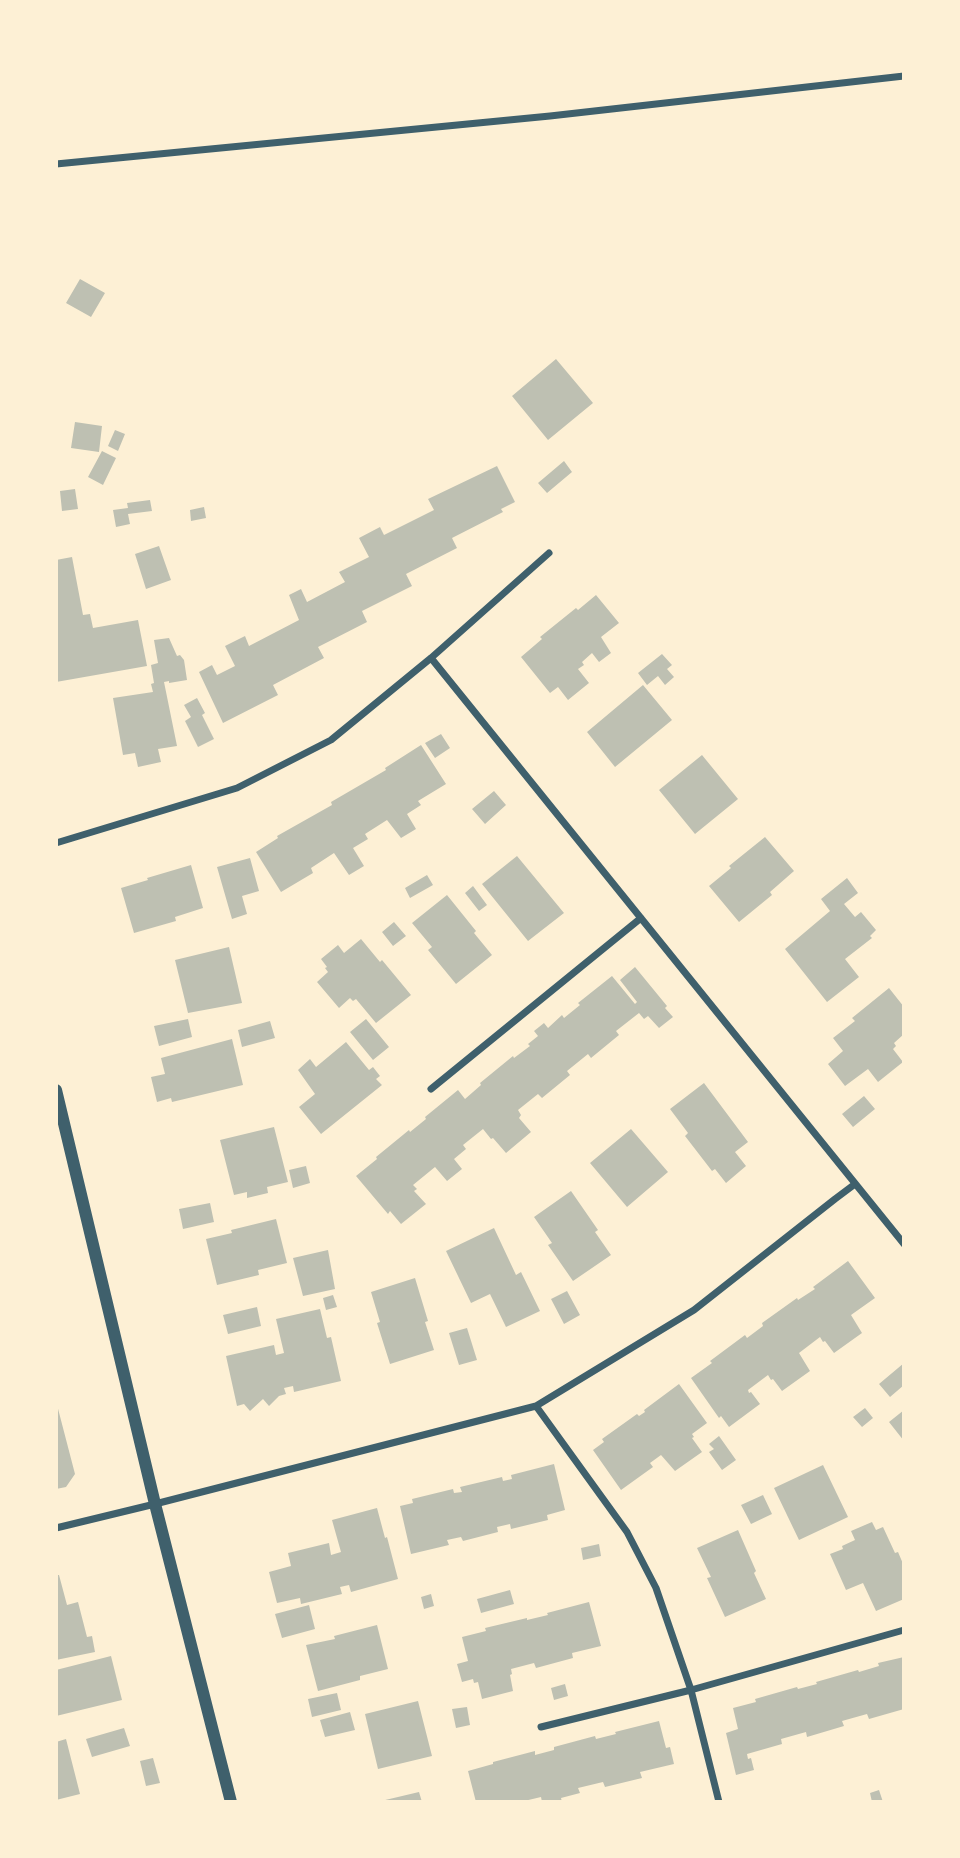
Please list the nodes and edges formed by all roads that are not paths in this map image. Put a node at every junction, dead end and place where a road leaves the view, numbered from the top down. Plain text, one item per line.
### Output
1 (904, 76) edge
2 (56, 164) edge
3 (549, 553) dead end
4 (431, 658) junction
5 (56, 843) edge
6 (641, 918) junction
7 (431, 1089) dead end
8 (56, 1090) edge
9 (855, 1184) junction
10 (904, 1244) edge
11 (536, 1406) junction
12 (155, 1504) junction
13 (56, 1528) edge
14 (904, 1630) edge
15 (691, 1690) junction
16 (541, 1727) dead end
17 (231, 1802) edge
18 (719, 1802) edge

1 - 2 street
3 - 4 street
4 - 5 street
4 - 6 street
6 - 7 street
6 - 9 street
8 - 12 street
9 - 10 street
9 - 11 street
11 - 12 street
11 - 15 street
12 - 13 street
12 - 17 street
14 - 15 street
15 - 16 street
15 - 18 street

